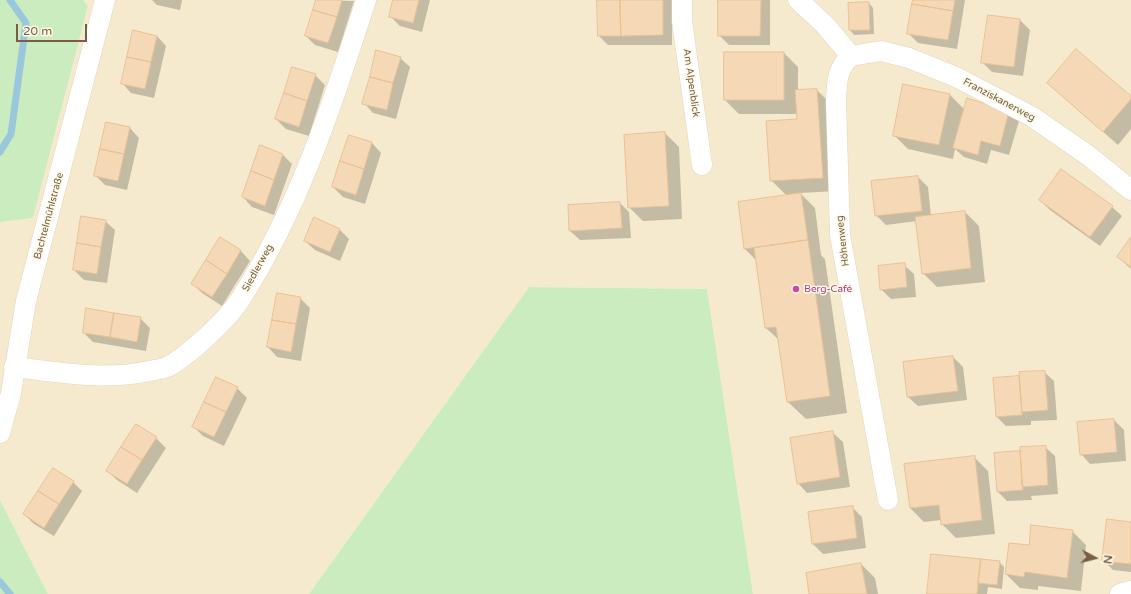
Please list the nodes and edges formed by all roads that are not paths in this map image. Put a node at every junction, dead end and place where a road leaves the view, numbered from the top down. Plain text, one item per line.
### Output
1 (105, 0) edge
2 (366, 0) edge
3 (682, 0) edge
4 (798, 0) edge
5 (850, 56) junction
6 (702, 165) dead end
7 (1131, 190) edge
8 (14, 367) junction
9 (0, 433) edge
10 (888, 500) dead end
11 (1131, 591) edge
12 (1120, 594) edge

1 - 8 street, Bachtelmühlstraße
2 - 8 street, Siedlerweg
3 - 6 street, Am Alpenblick
4 - 5 street
5 - 7 street, Franziskanerweg
5 - 10 street, Höhenweg
8 - 9 street, Bachtelmühlstraße
11 - 12 street

